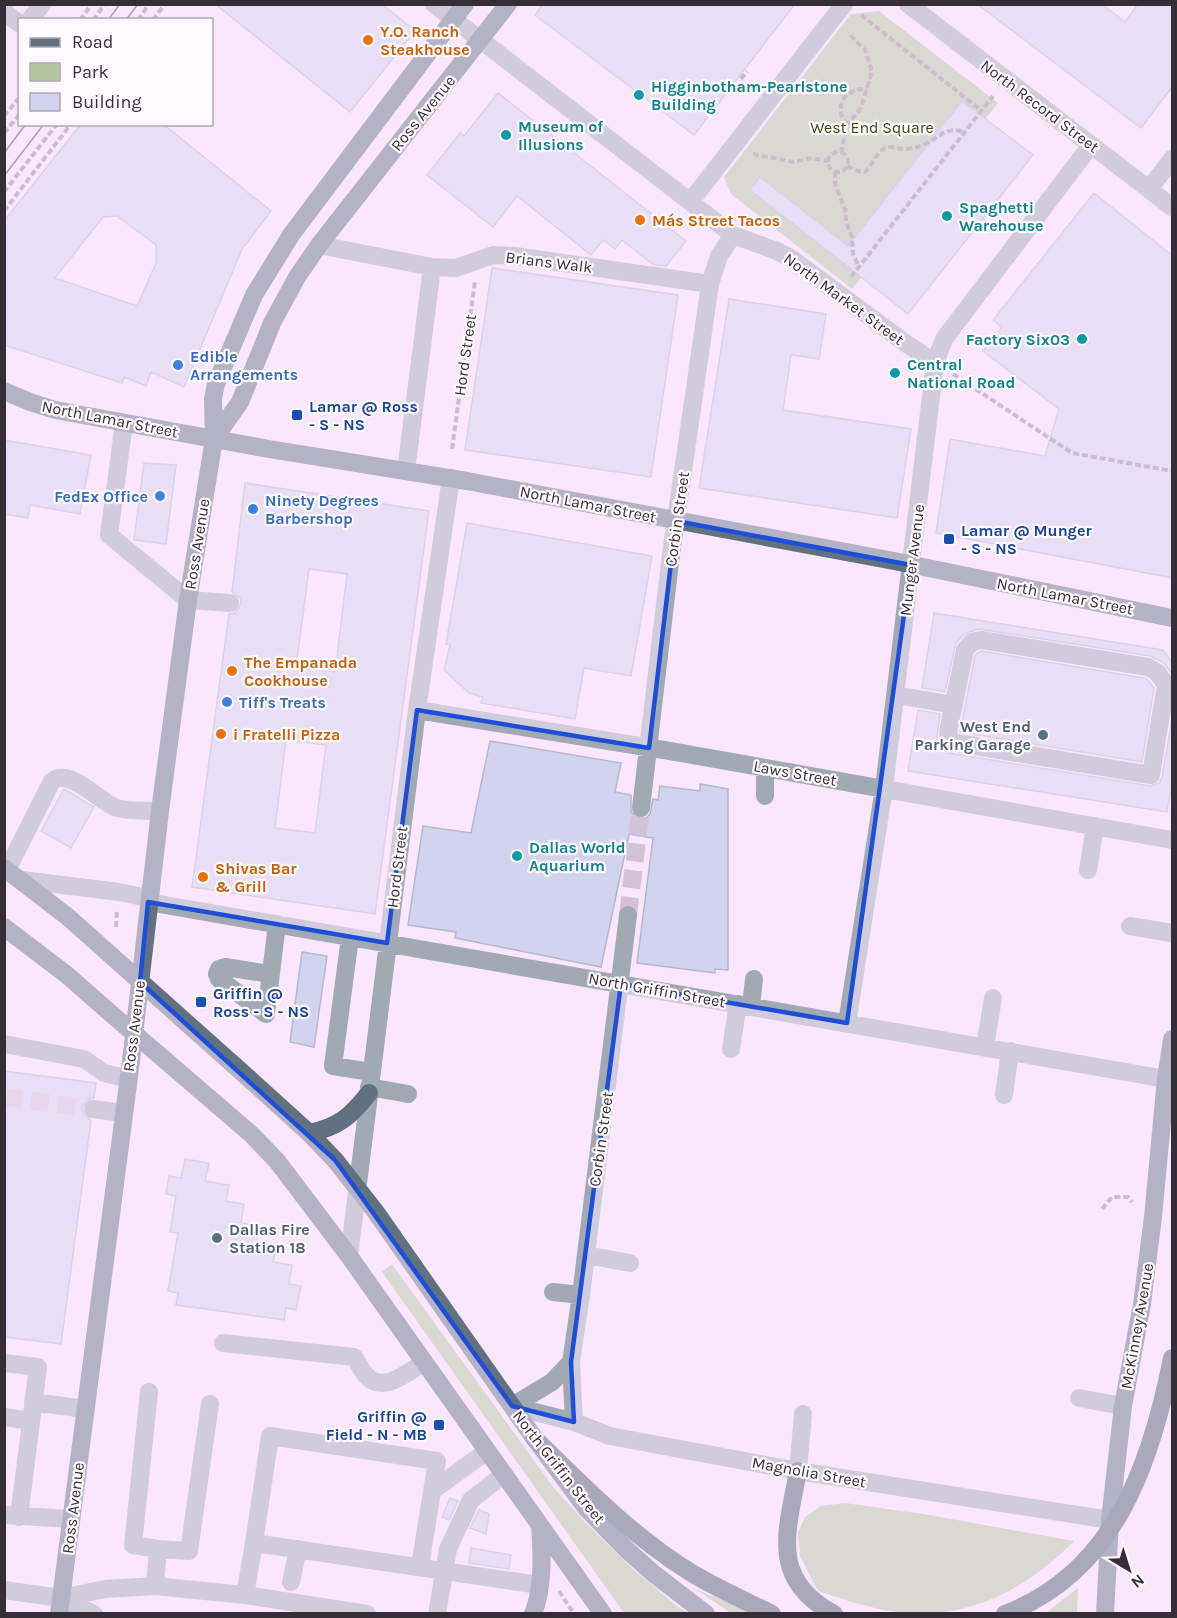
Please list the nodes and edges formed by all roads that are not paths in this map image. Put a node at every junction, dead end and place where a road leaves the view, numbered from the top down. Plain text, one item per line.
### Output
1 (42, 4) edge
2 (434, 4) edge
3 (465, 4) edge
4 (508, 4) edge
5 (844, 4) edge
6 (909, 4) edge
7 (4, 12) edge
8 (32, 18) edge
9 (453, 20) junction
10 (18, 22) edge
11 (480, 41) junction
12 (1091, 145) junction
13 (1173, 159) edge
14 (333, 178) junction
15 (1149, 189) junction
16 (356, 196) junction
17 (690, 202) junction
18 (1173, 207) edge
19 (733, 235) junction
20 (319, 245) junction
21 (432, 267) junction
22 (710, 284) junction
23 (935, 363) junction
24 (4, 391) edge
25 (124, 423) junction
26 (214, 439) junction
27 (406, 471) junction
28 (451, 478) junction
29 (676, 521) junction
30 (911, 565) junction
31 (189, 600) junction
32 (230, 603) dead end
33 (1173, 618) edge
34 (896, 695) junction
35 (954, 705) junction
36 (417, 710) junction
37 (649, 748) junction
38 (1164, 754) edge
39 (765, 768) junction
40 (884, 788) junction
41 (765, 795) dead end
42 (641, 808) tunnel mouth
43 (160, 811) junction
44 (1095, 826) junction
45 (1173, 840) edge
46 (6, 869) edge
47 (1088, 870) dead end
48 (22, 880) junction
49 (148, 900) junction
50 (628, 915) tunnel mouth
51 (277, 924) junction
52 (1130, 926) dead end
53 (4, 927) edge
54 (1173, 933) edge
55 (350, 937) junction
56 (387, 943) junction
57 (270, 974) dead end
58 (754, 979) dead end
59 (140, 982) junction
60 (621, 984) junction
61 (993, 998) dead end
62 (745, 1005) junction
63 (848, 1023) junction
64 (133, 1032) junction
65 (1172, 1041) edge
66 (4, 1044) edge
67 (985, 1047) junction
68 (731, 1049) dead end
69 (1010, 1051) junction
70 (128, 1079) junction
71 (1166, 1079) junction
72 (370, 1084) junction
73 (408, 1094) dead end
74 (1004, 1095) dead end
75 (93, 1109) tunnel mouth
76 (123, 1113) junction
77 (309, 1133) junction
78 (358, 1187) junction
79 (586, 1255) junction
80 (349, 1256) junction
81 (630, 1263) dead end
82 (553, 1292) dead end
83 (581, 1295) junction
84 (223, 1343) dead end
85 (1173, 1358) edge
86 (423, 1362) junction
87 (571, 1362) junction
88 (4, 1363) edge
89 (150, 1392) dead end
90 (1079, 1398) dead end
91 (33, 1402) junction
92 (210, 1404) dead end
93 (512, 1406) junction
94 (1123, 1406) junction
95 (85, 1409) junction
96 (802, 1414) dead end
97 (4, 1417) edge
98 (31, 1421) junction
99 (574, 1422) junction
100 (536, 1439) junction
101 (487, 1451) junction
102 (798, 1471) junction
103 (504, 1474) junction
104 (432, 1491) junction
105 (12, 1516) edge
106 (71, 1519) junction
107 (1110, 1520) junction
108 (539, 1523) junction
109 (254, 1543) junction
110 (158, 1549) junction
111 (298, 1549) junction
112 (420, 1566) junction
113 (445, 1571) junction
114 (291, 1582) dead end
115 (547, 1585) junction
116 (155, 1586) junction
117 (4, 1590) edge
118 (245, 1595) junction
119 (60, 1606) edge
120 (94, 1614) edge
121 (367, 1614) edge
122 (437, 1614) edge
123 (533, 1614) edge
124 (603, 1614) edge
125 (706, 1614) edge
126 (772, 1614) edge
127 (834, 1614) edge
128 (1005, 1614) edge
129 (1105, 1614) edge

1 - 8 street
2 - 9 street, North Market Street
3 - 9 main road, Ross Avenue
4 - 11 main road, Ross Avenue
5 - 17 street
6 - 12 street, North Record Street
7 - 10 street
9 - 11 street, North Market Street
9 - 14 main road, Ross Avenue
11 - 16 main road, Ross Avenue
11 - 17 street, North Market Street
12 - 15 street, North Record Street
12 - 23 street, Munger Avenue
13 - 15 street
14 - 16 main road
14 - 26 main road, Ross Avenue
15 - 18 street, North Record Street
16 - 20 main road, Ross Avenue
17 - 19 street, North Market Street
19 - 22 street, Corbin Street
19 - 23 street, North Market Street
20 - 21 street, Brians Walk
20 - 26 main road, Ross Avenue
21 - 22 street, Brians Walk
21 - 27 street
22 - 29 street, Corbin Street
23 - 30 street, Munger Avenue
24 - 25 main road, North Lamar Street
25 - 26 main road, North Lamar Street
25 - 31 street
26 - 27 main road, North Lamar Street
26 - 31 main road, Ross Avenue
27 - 28 main road, North Lamar Street
28 - 29 main road, North Lamar Street
28 - 36 street, Hord Street
29 - 30 main road, North Lamar Street
29 - 37 street, Corbin Street
30 - 33 main road, North Lamar Street
30 - 34 street, Munger Avenue
31 - 32 street
31 - 43 main road, Ross Avenue
34 - 35 street
34 - 40 street, Munger Avenue
35 - 38 street
35 - 38 street
36 - 37 street, Laws Street
36 - 56 street, Hord Street
37 - 39 street, Laws Street
37 - 42 street, Corbin Street
39 - 40 street, Laws Street
39 - 41 street
40 - 44 street, Laws Street
40 - 63 street, Munger Avenue
43 - 46 street
43 - 49 main road, Ross Avenue
44 - 45 street, Laws Street
44 - 47 street
46 - 48 main road, North Griffin Street
48 - 49 street, North Griffin Street
48 - 59 main road, North Griffin Street
49 - 51 street, North Griffin Street
49 - 59 main road, Ross Avenue
50 - 60 street, Corbin Street
51 - 55 street, North Griffin Street
51 - 57 street
52 - 54 street
53 - 64 main road
55 - 56 street, North Griffin Street
55 - 72 street
56 - 60 street, North Griffin Street
56 - 72 street, Hord Street
58 - 62 street
59 - 64 main road, Ross Avenue
59 - 77 main road, North Griffin Street
60 - 62 street, North Griffin Street
60 - 79 street, Corbin Street
61 - 67 street
62 - 63 street, North Griffin Street
62 - 68 street
63 - 67 street, North Griffin Street
64 - 70 main road, Ross Avenue
64 - 80 main road
65 - 71 main road, McKinney Avenue
66 - 70 street
67 - 69 street, North Griffin Street
69 - 71 street, North Griffin Street
69 - 74 street
70 - 76 main road, Ross Avenue
71 - 94 main road, McKinney Avenue
72 - 73 street
72 - 77 main road
72 - 78 street, Hord Street
75 - 76 street
76 - 95 main road, Ross Avenue
77 - 78 main road, North Griffin Street
78 - 80 street, Hord Street
78 - 93 main road, North Griffin Street
79 - 81 street
79 - 83 street, Corbin Street
80 - 86 main road
82 - 83 street
83 - 87 street, Corbin Street
84 - 86 street
85 - 128 highway
86 - 101 main road
87 - 93 street
87 - 99 street, Corbin Street
88 - 91 street
89 - 110 street
90 - 94 street
91 - 95 street
91 - 98 street
92 - 110 street
93 - 99 street, Magnolia Street
93 - 100 main road, North Griffin Street
94 - 107 main road, McKinney Avenue
95 - 106 main road, Ross Avenue
96 - 102 street
97 - 98 street
98 - 105 street
99 - 102 street, Magnolia Street
100 - 125 main road, North Griffin Street
100 - 126 highway
101 - 103 main road
101 - 104 street
102 - 107 street, Magnolia Street
102 - 127 highway
103 - 108 main road
103 - 113 street
104 - 109 street
104 - 112 street
105 - 106 street
106 - 119 main road, Ross Avenue
107 - 129 main road, McKinney Avenue
108 - 115 main road
108 - 124 main road
109 - 111 street
109 - 118 street
110 - 116 street
111 - 112 street
111 - 114 street
112 - 113 street
113 - 115 street
113 - 122 street
115 - 123 main road
116 - 118 street
116 - 119 street
117 - 119 street
118 - 121 street
119 - 120 street

